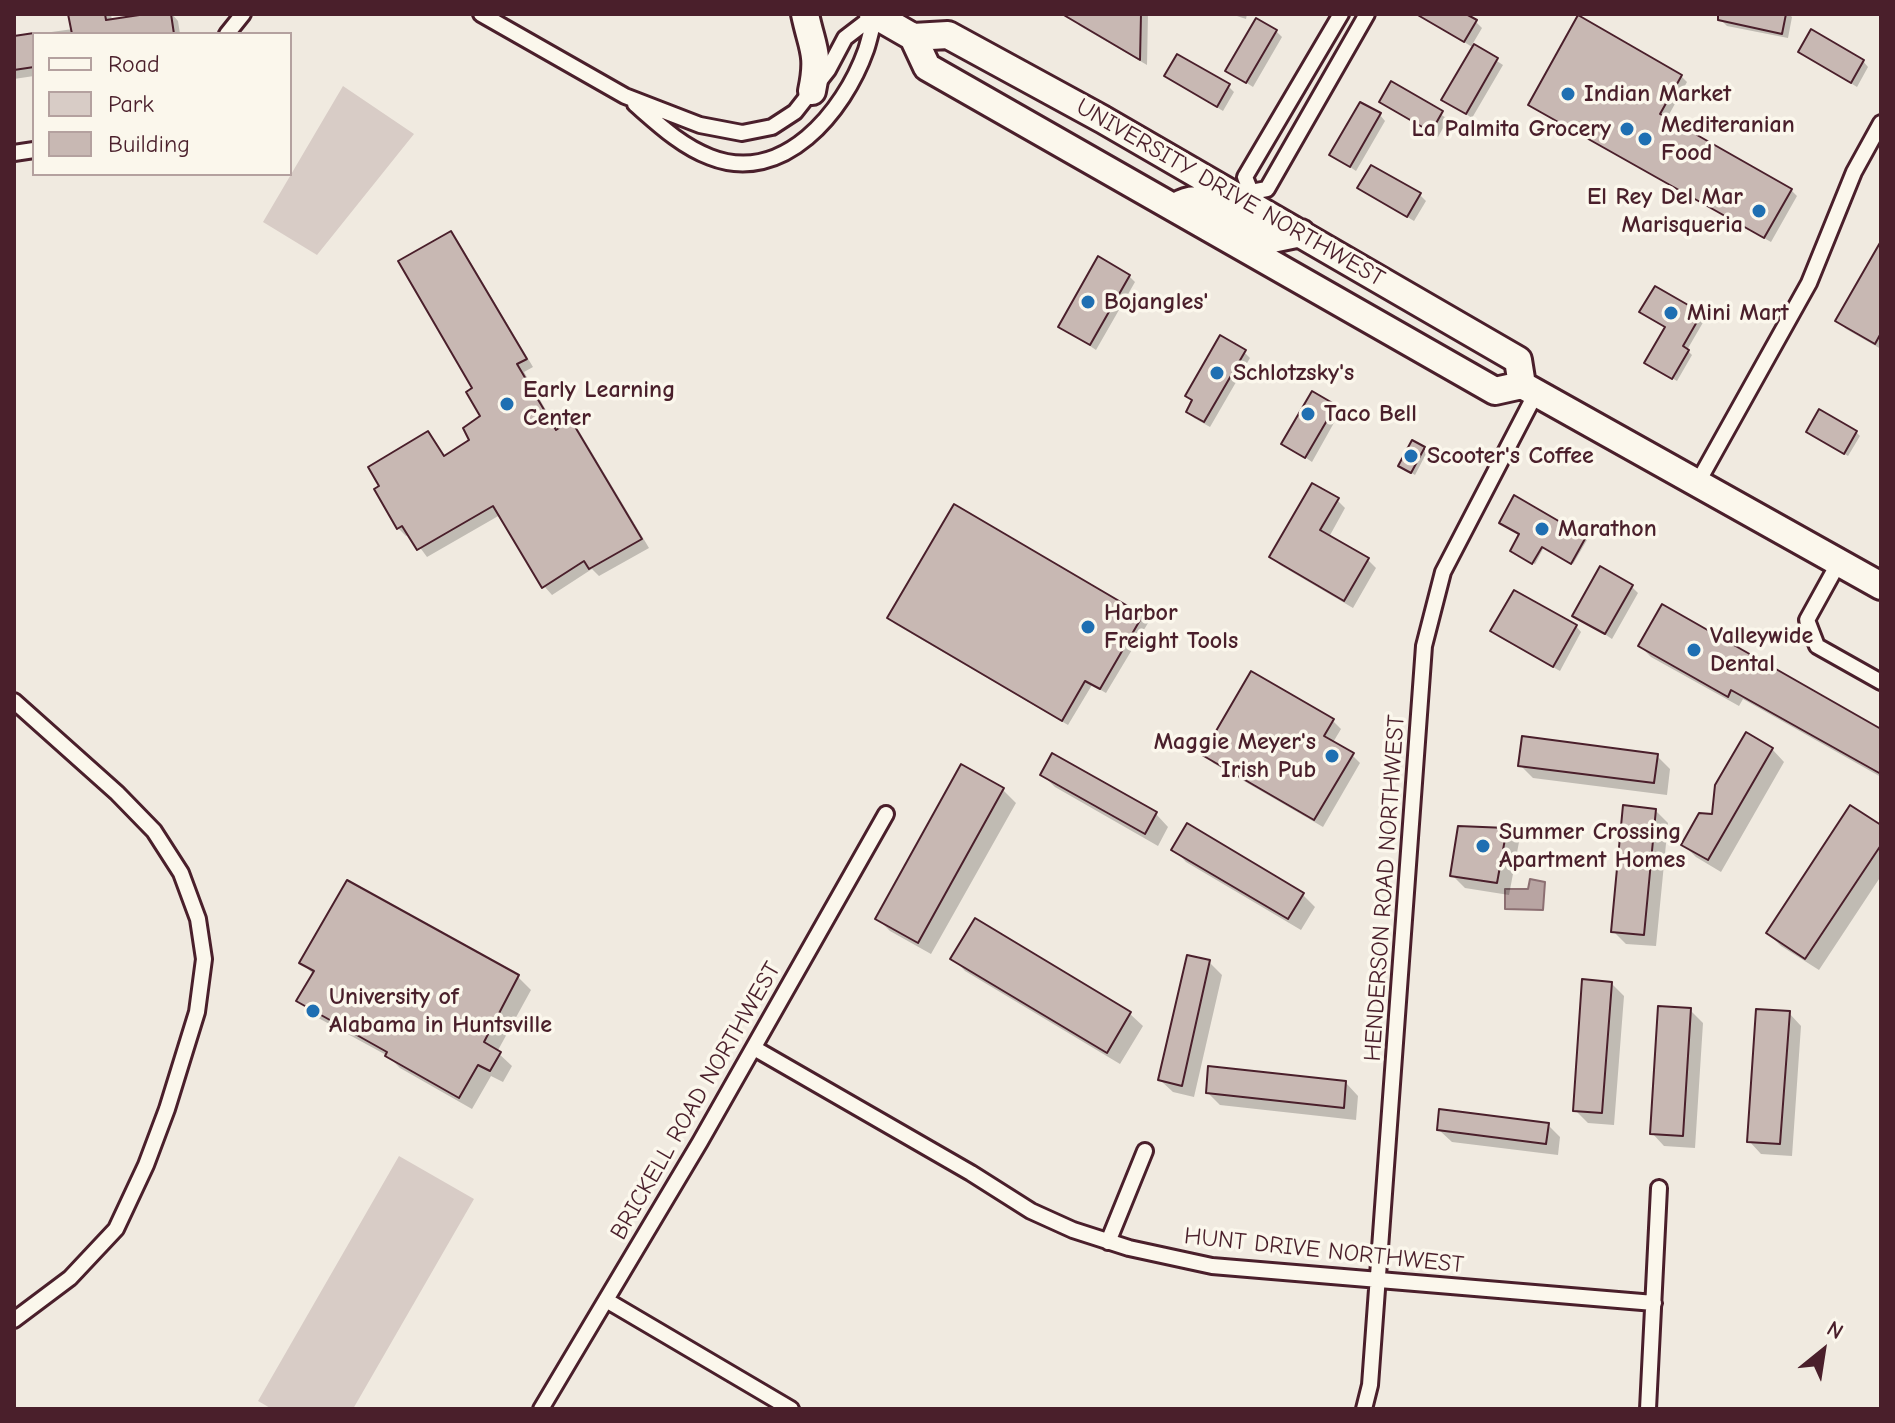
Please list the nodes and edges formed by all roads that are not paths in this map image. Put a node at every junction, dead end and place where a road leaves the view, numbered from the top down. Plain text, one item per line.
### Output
1 (243, 14) edge
2 (481, 14) edge
3 (805, 14) edge
4 (875, 14) edge
5 (1341, 14) edge
6 (1367, 14) edge
7 (229, 32) edge
8 (913, 37) junction
9 (812, 91) junction
10 (625, 96) junction
11 (1881, 123) edge
12 (1248, 197) junction
13 (1175, 207) junction
14 (1301, 233) junction
15 (1232, 240) junction
16 (1529, 389) junction
17 (1698, 482) junction
18 (1839, 562) junction
19 (1881, 586) edge
20 (1881, 682) edge
21 (14, 701) edge
22 (886, 814) dead end
23 (754, 1048) junction
24 (1145, 1151) dead end
25 (1659, 1188) dead end
26 (1108, 1242) junction
27 (1377, 1280) junction
28 (606, 1300) junction
29 (1654, 1303) junction
30 (14, 1320) edge
31 (541, 1409) edge
32 (791, 1409) edge
33 (1364, 1409) edge
34 (1648, 1409) edge

1 - 7 street
2 - 10 street
3 - 9 highway
4 - 8 highway, UNIVERSITY DRIVE NORTHWEST
4 - 9 street
4 - 10 street
5 - 12 street
6 - 12 street
8 - 12 highway, UNIVERSITY DRIVE NORTHWEST
8 - 13 highway, UNIVERSITY DRIVE NORTHWEST
9 - 10 street
11 - 17 street
12 - 13 highway
12 - 14 highway, UNIVERSITY DRIVE NORTHWEST
13 - 15 highway, UNIVERSITY DRIVE NORTHWEST
14 - 15 highway
14 - 16 highway, UNIVERSITY DRIVE NORTHWEST
15 - 16 highway, UNIVERSITY DRIVE NORTHWEST
16 - 17 highway, UNIVERSITY DRIVE NORTHWEST
16 - 27 street, HENDERSON ROAD NORTHWEST
17 - 18 highway, UNIVERSITY DRIVE NORTHWEST
18 - 19 highway, UNIVERSITY DRIVE NORTHWEST
18 - 20 street
21 - 30 street
22 - 23 street, BRICKELL ROAD NORTHWEST
23 - 26 street, HUNT DRIVE NORTHWEST
23 - 28 street, BRICKELL ROAD NORTHWEST
24 - 26 street
25 - 29 street
26 - 27 street, HUNT DRIVE NORTHWEST
27 - 29 street, HUNT DRIVE NORTHWEST
27 - 33 street, HENDERSON ROAD NORTHWEST
28 - 31 street, BRICKELL ROAD NORTHWEST
28 - 32 street
29 - 34 street

